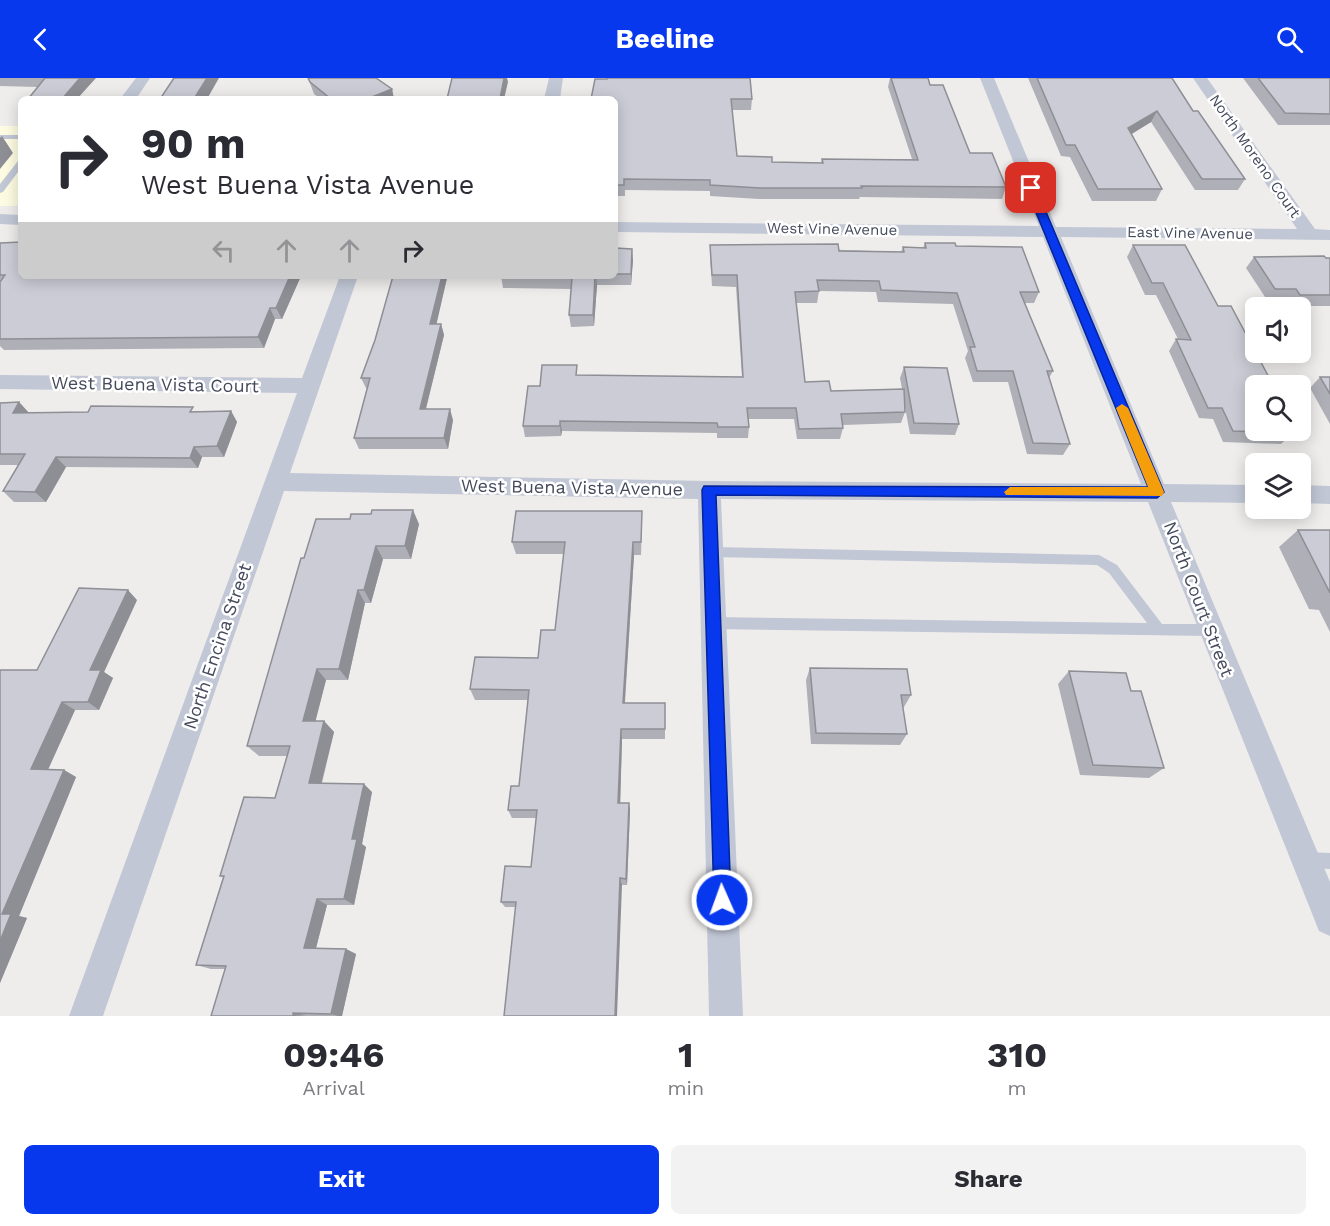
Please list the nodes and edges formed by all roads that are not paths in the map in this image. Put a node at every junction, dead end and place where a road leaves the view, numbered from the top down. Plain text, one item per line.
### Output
1 (143, 78) edge
2 (556, 78) edge
3 (987, 78) edge
4 (1200, 78) edge
5 (130, 96) edge
6 (553, 96) edge
7 (0, 137) edge
8 (18, 137) edge
9 (18, 167) edge
10 (0, 190) edge
11 (0, 219) edge
12 (18, 220) edge
13 (618, 227) edge
14 (1049, 231) junction
15 (1309, 234) junction
16 (1330, 235) edge
17 (348, 279) edge
18 (0, 382) edge
19 (309, 386) junction
20 (274, 482) junction
21 (709, 490) junction
22 (1157, 492) junction
23 (1245, 494) edge
24 (1311, 495) edge
25 (1330, 495) edge
26 (711, 552) junction
27 (713, 622) junction
28 (1159, 629) junction
29 (1210, 630) junction
30 (1306, 860) junction
31 (1330, 861) edge
32 (1330, 920) edge
33 (86, 1016) edge
34 (726, 1016) edge

1 - 5 street
2 - 6 street
3 - 14 street, North Court Street
4 - 15 street, North Moreno Court
7 - 8 lane
9 - 10 lane
11 - 12 street
13 - 14 street, West Vine Avenue
14 - 15 street, East Vine Avenue
14 - 22 street, North Court Street
15 - 16 street, East Vine Avenue
17 - 19 street, North Encina Street
18 - 19 street, West Buena Vista Court
19 - 20 street, North Encina Street
20 - 21 street, West Buena Vista Avenue
20 - 33 street, North Encina Street
21 - 22 street, West Buena Vista Avenue
21 - 26 street
22 - 23 street, West Buena Vista Avenue
22 - 29 street, North Court Street
24 - 25 street
26 - 27 street
26 - 28 lane
27 - 28 lane
27 - 34 street
28 - 29 lane
29 - 30 street, North Court Street
30 - 31 lane
30 - 32 street, North Court Street

